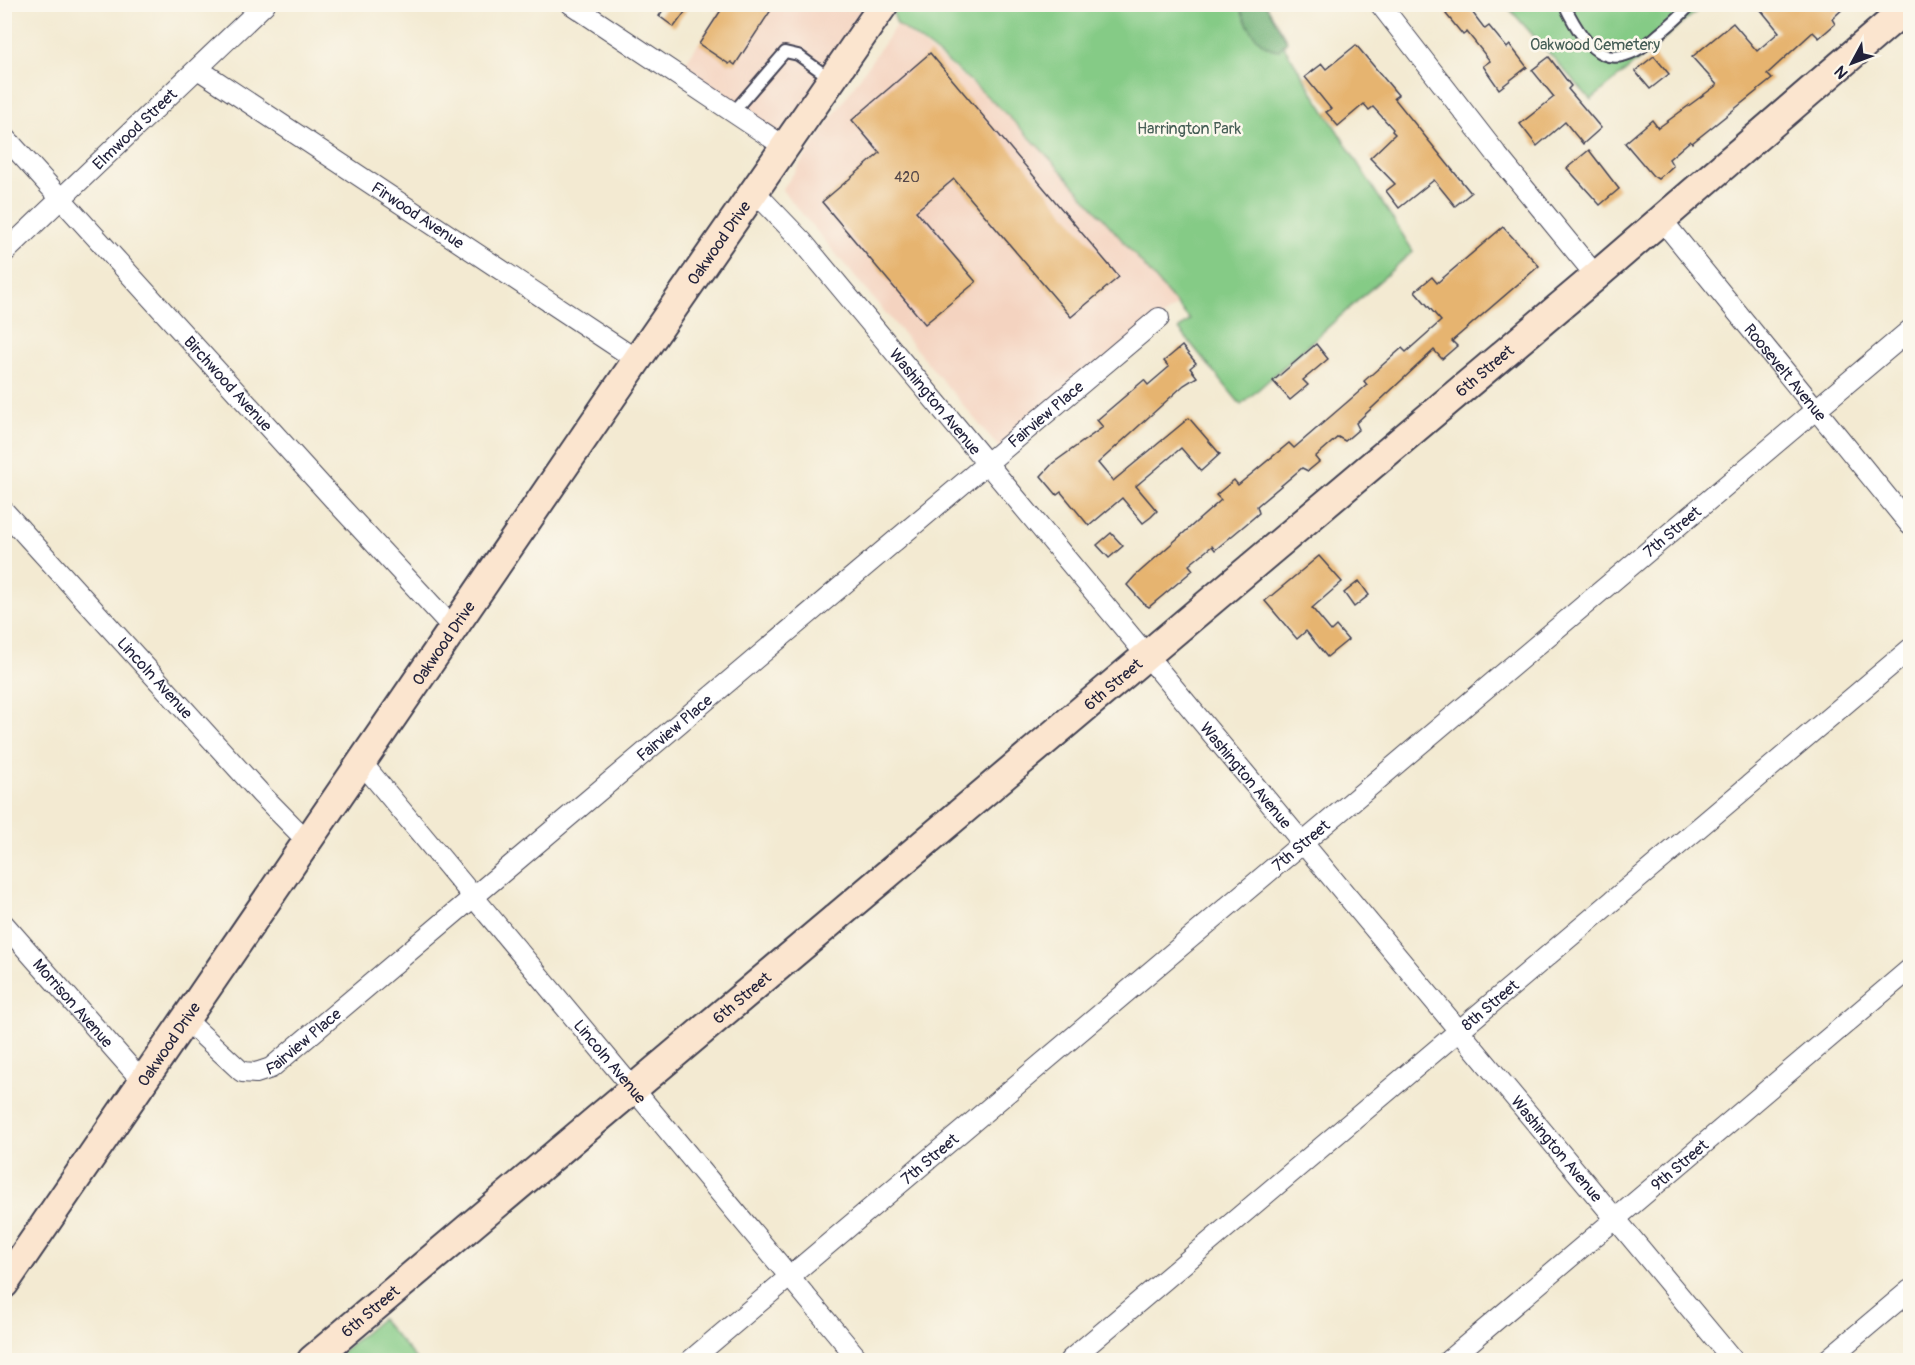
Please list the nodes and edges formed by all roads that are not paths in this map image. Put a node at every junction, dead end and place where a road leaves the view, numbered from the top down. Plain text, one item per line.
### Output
1 (265, 4) edge
2 (571, 4) edge
3 (884, 4) edge
4 (1380, 4) edge
5 (1564, 4) edge
6 (1691, 4) edge
7 (1911, 5) edge
8 (198, 69) junction
9 (833, 80) junction
10 (734, 111) junction
11 (4, 136) edge
12 (785, 147) junction
13 (754, 191) junction
14 (61, 198) junction
15 (1662, 220) junction
16 (4, 253) edge
17 (1596, 276) junction
18 (1159, 318) dead end
19 (1911, 330) edge
20 (637, 360) junction
21 (1815, 409) junction
22 (986, 463) junction
23 (4, 511) edge
24 (1911, 525) edge
25 (454, 629) junction
26 (1911, 649) edge
27 (1146, 655) junction
28 (362, 763) junction
29 (309, 843) junction
30 (1301, 844) junction
31 (472, 897) junction
32 (4, 924) edge
33 (1911, 969) edge
34 (186, 1020) junction
35 (1458, 1031) junction
36 (143, 1082) junction
37 (634, 1090) junction
38 (1615, 1219) junction
39 (788, 1279) junction
40 (4, 1284) edge
41 (1911, 1290) edge
42 (312, 1360) edge
43 (691, 1360) edge
44 (859, 1360) edge
45 (1070, 1360) edge
46 (1449, 1360) edge
47 (1733, 1360) edge
48 (1827, 1360) edge

1 - 8 street, Elmwood Street
2 - 10 street
3 - 9 street, Oakwood Drive
4 - 17 street
5 - 6 lane
7 - 15 street, 6th Street
8 - 14 street, Elmwood Street
8 - 20 street, Firwood Avenue
9 - 10 lane
9 - 12 street, Oakwood Drive
10 - 12 street
11 - 14 street, Birchwood Avenue
12 - 13 street, Oakwood Drive
13 - 20 street, Oakwood Drive
13 - 22 street, Washington Avenue
14 - 16 street, Elmwood Street
14 - 25 street, Birchwood Avenue
15 - 17 street, 6th Street
15 - 21 street, Roosevelt Avenue
17 - 27 street, 6th Street
18 - 22 street, Fairview Place
19 - 21 street, 7th Street
20 - 25 street, Oakwood Drive
21 - 24 street, Roosevelt Avenue
21 - 30 street, 7th Street
22 - 27 street, Washington Avenue
22 - 31 street, Fairview Place
23 - 29 street, Lincoln Avenue
25 - 28 street, Oakwood Drive
26 - 35 street, 8th Street
27 - 30 street, Washington Avenue
27 - 37 street, 6th Street
28 - 29 street, Oakwood Drive
28 - 31 street, Lincoln Avenue
29 - 34 street, Oakwood Drive
30 - 35 street, Washington Avenue
30 - 39 street, 7th Street
31 - 34 street, Fairview Place
31 - 37 street, Lincoln Avenue
32 - 36 street, Morrison Avenue
33 - 38 street, 9th Street
34 - 36 street, Oakwood Drive
35 - 38 street, Washington Avenue
35 - 45 street, 8th Street
36 - 40 street, Oakwood Drive
37 - 39 street, Lincoln Avenue
37 - 42 street, 6th Street
38 - 46 street, 9th Street
38 - 47 street, Washington Avenue
39 - 43 street, 7th Street
39 - 44 street, Lincoln Avenue
41 - 48 street

